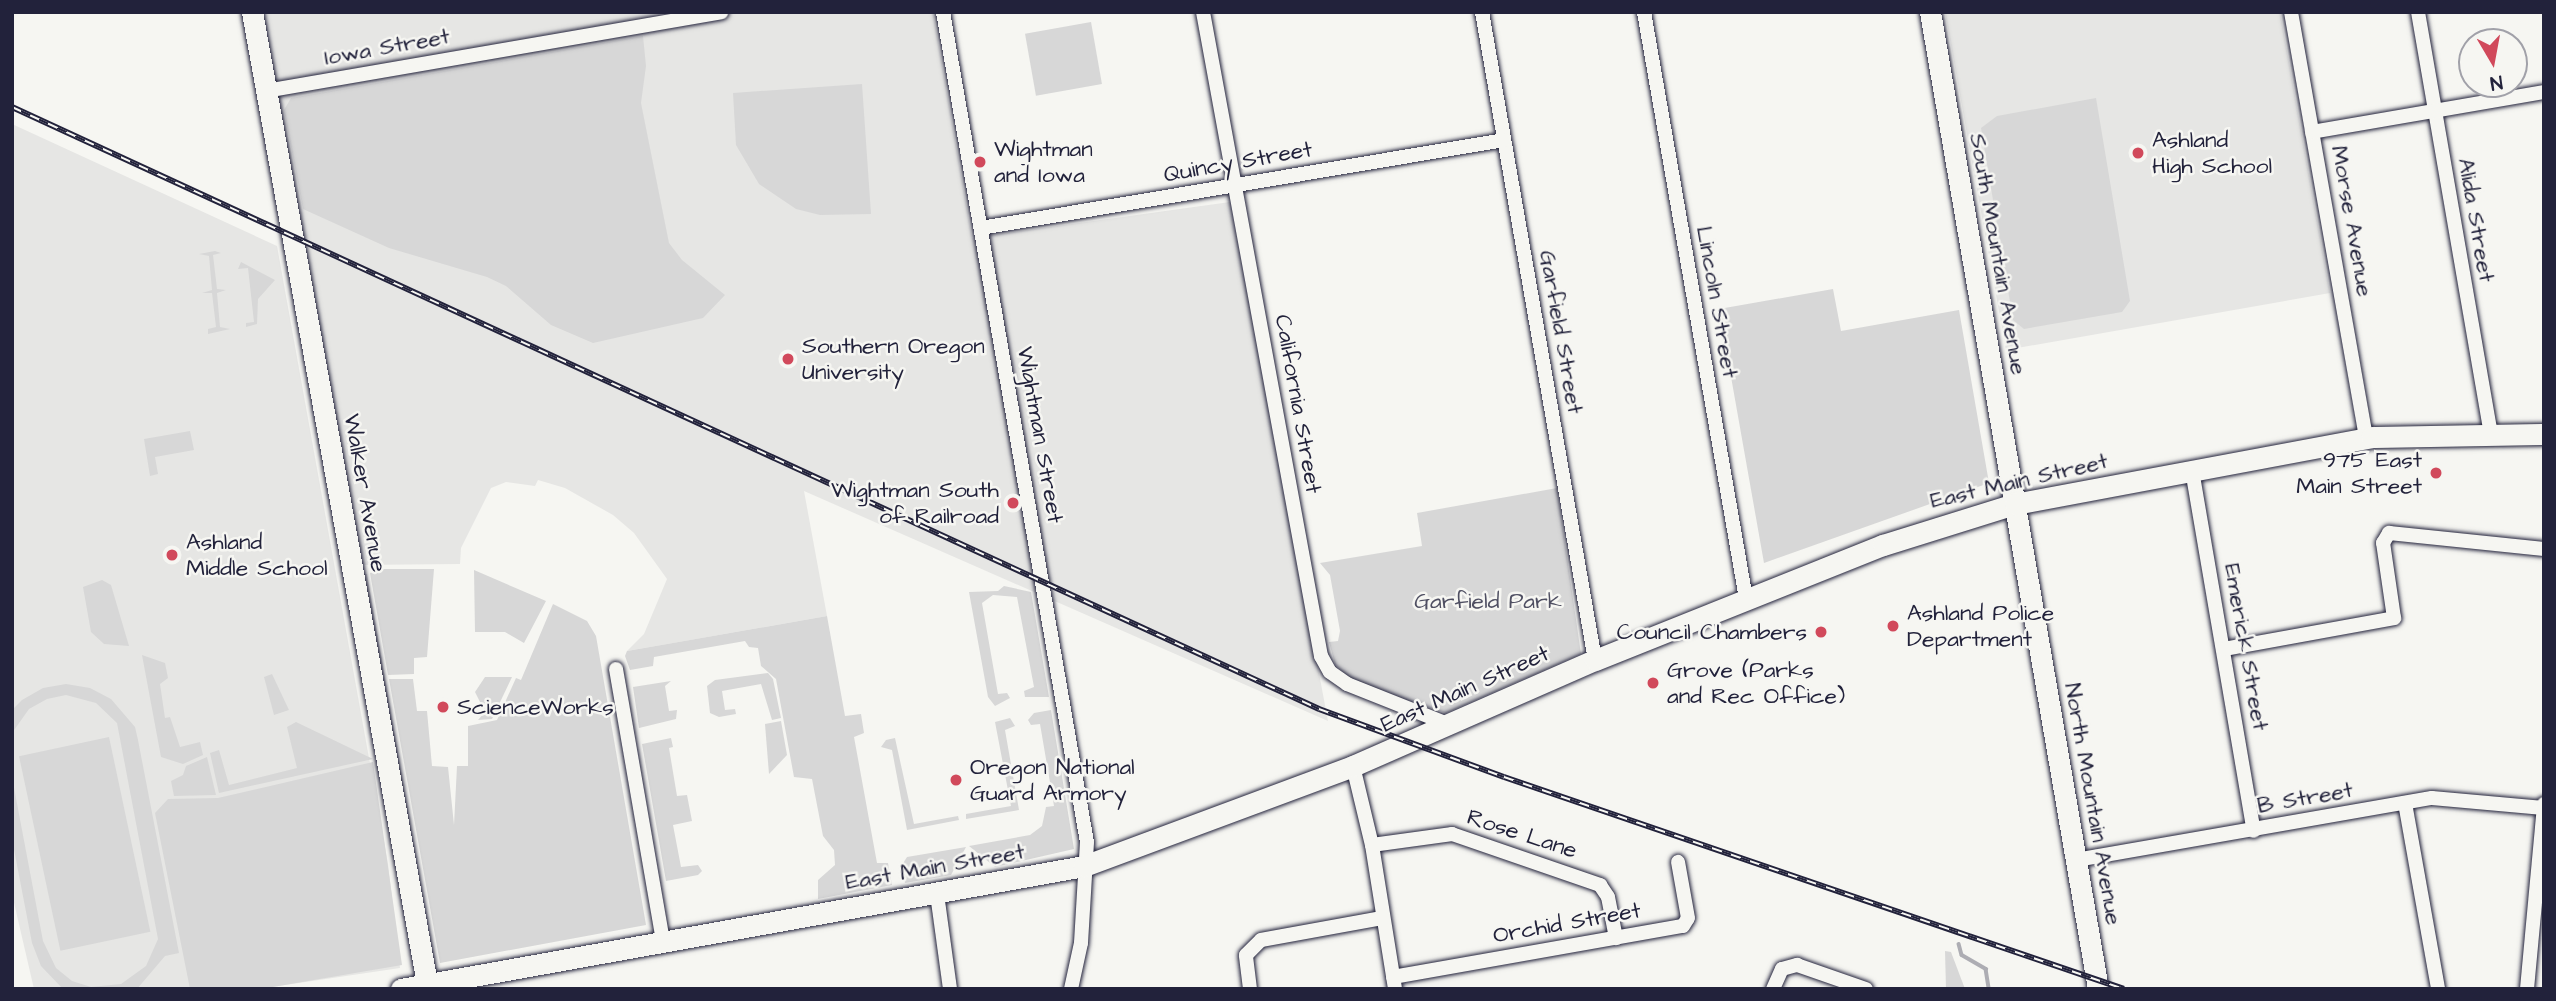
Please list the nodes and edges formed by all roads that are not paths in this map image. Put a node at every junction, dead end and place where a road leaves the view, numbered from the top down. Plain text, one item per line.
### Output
1 (252, 12) edge
2 (721, 12) edge
3 (943, 12) edge
4 (1203, 12) edge
5 (1482, 12) edge
6 (1643, 12) edge
7 (1930, 12) edge
8 (2291, 12) edge
9 (2418, 12) edge
10 (266, 91) junction
11 (2544, 92) edge
12 (2434, 111) junction
13 (2312, 131) junction
14 (1504, 139) junction
15 (1235, 186) junction
16 (981, 228) junction
17 (2491, 435) junction
18 (2544, 435) edge
19 (2366, 438) junction
20 (2192, 470) junction
21 (2015, 504) junction
22 (2544, 549) edge
23 (1745, 599) junction
24 (2224, 649) junction
25 (1595, 660) junction
26 (615, 669) dead end
27 (1450, 725) junction
28 (1353, 766) junction
29 (2405, 803) junction
30 (2544, 807) edge
31 (2254, 831) junction
32 (1372, 845) junction
33 (2076, 860) junction
34 (1678, 862) dead end
35 (1084, 866) junction
36 (937, 894) junction
37 (1382, 918) junction
38 (1616, 938) junction
39 (663, 942) junction
40 (1394, 983) edge
41 (427, 984) junction
42 (401, 989) edge
43 (950, 989) edge
44 (1071, 989) edge
45 (1250, 989) edge
46 (1773, 989) edge
47 (1866, 989) edge
48 (2098, 989) edge
49 (2438, 989) edge
50 (2528, 989) edge

1 - 10 street, Walker Avenue
2 - 10 street, Iowa Street
3 - 16 street, Wightman Street
4 - 15 street, California Street
5 - 14 street, Garfield Street
6 - 23 street, Lincoln Street
7 - 21 street, South Mountain Avenue
8 - 13 street, Morse Avenue
9 - 12 street, Alida Street
10 - 41 street, Walker Avenue
11 - 12 street
12 - 13 street
12 - 17 street, Alida Street
13 - 19 street, Morse Avenue
14 - 15 street, Quincy Street
14 - 25 street, Garfield Street
15 - 16 street, Quincy Street
15 - 27 street, California Street
16 - 35 street, Wightman Street
17 - 18 street, East Main Street
17 - 19 street, East Main Street
19 - 20 street, East Main Street
20 - 21 street, East Main Street
20 - 24 street, Emerick Street
21 - 23 street, East Main Street
21 - 33 street, North Mountain Avenue
22 - 24 street
23 - 25 street, East Main Street
24 - 31 street, Emerick Street
25 - 27 street, East Main Street
26 - 39 street
27 - 28 street, East Main Street
28 - 32 street
28 - 35 street, East Main Street
29 - 30 street, B Street
29 - 31 street, B Street
29 - 49 street
30 - 50 street
31 - 33 street, B Street
32 - 37 street
32 - 38 street, Rose Lane
33 - 48 street, North Mountain Avenue
34 - 38 street, Orchid Street
35 - 36 street, East Main Street
35 - 44 street, Wightman Street
36 - 39 street, East Main Street
36 - 43 street
37 - 40 street
37 - 45 street
38 - 40 street, Orchid Street
39 - 41 street, East Main Street
41 - 42 street, East Main Street
46 - 47 street

